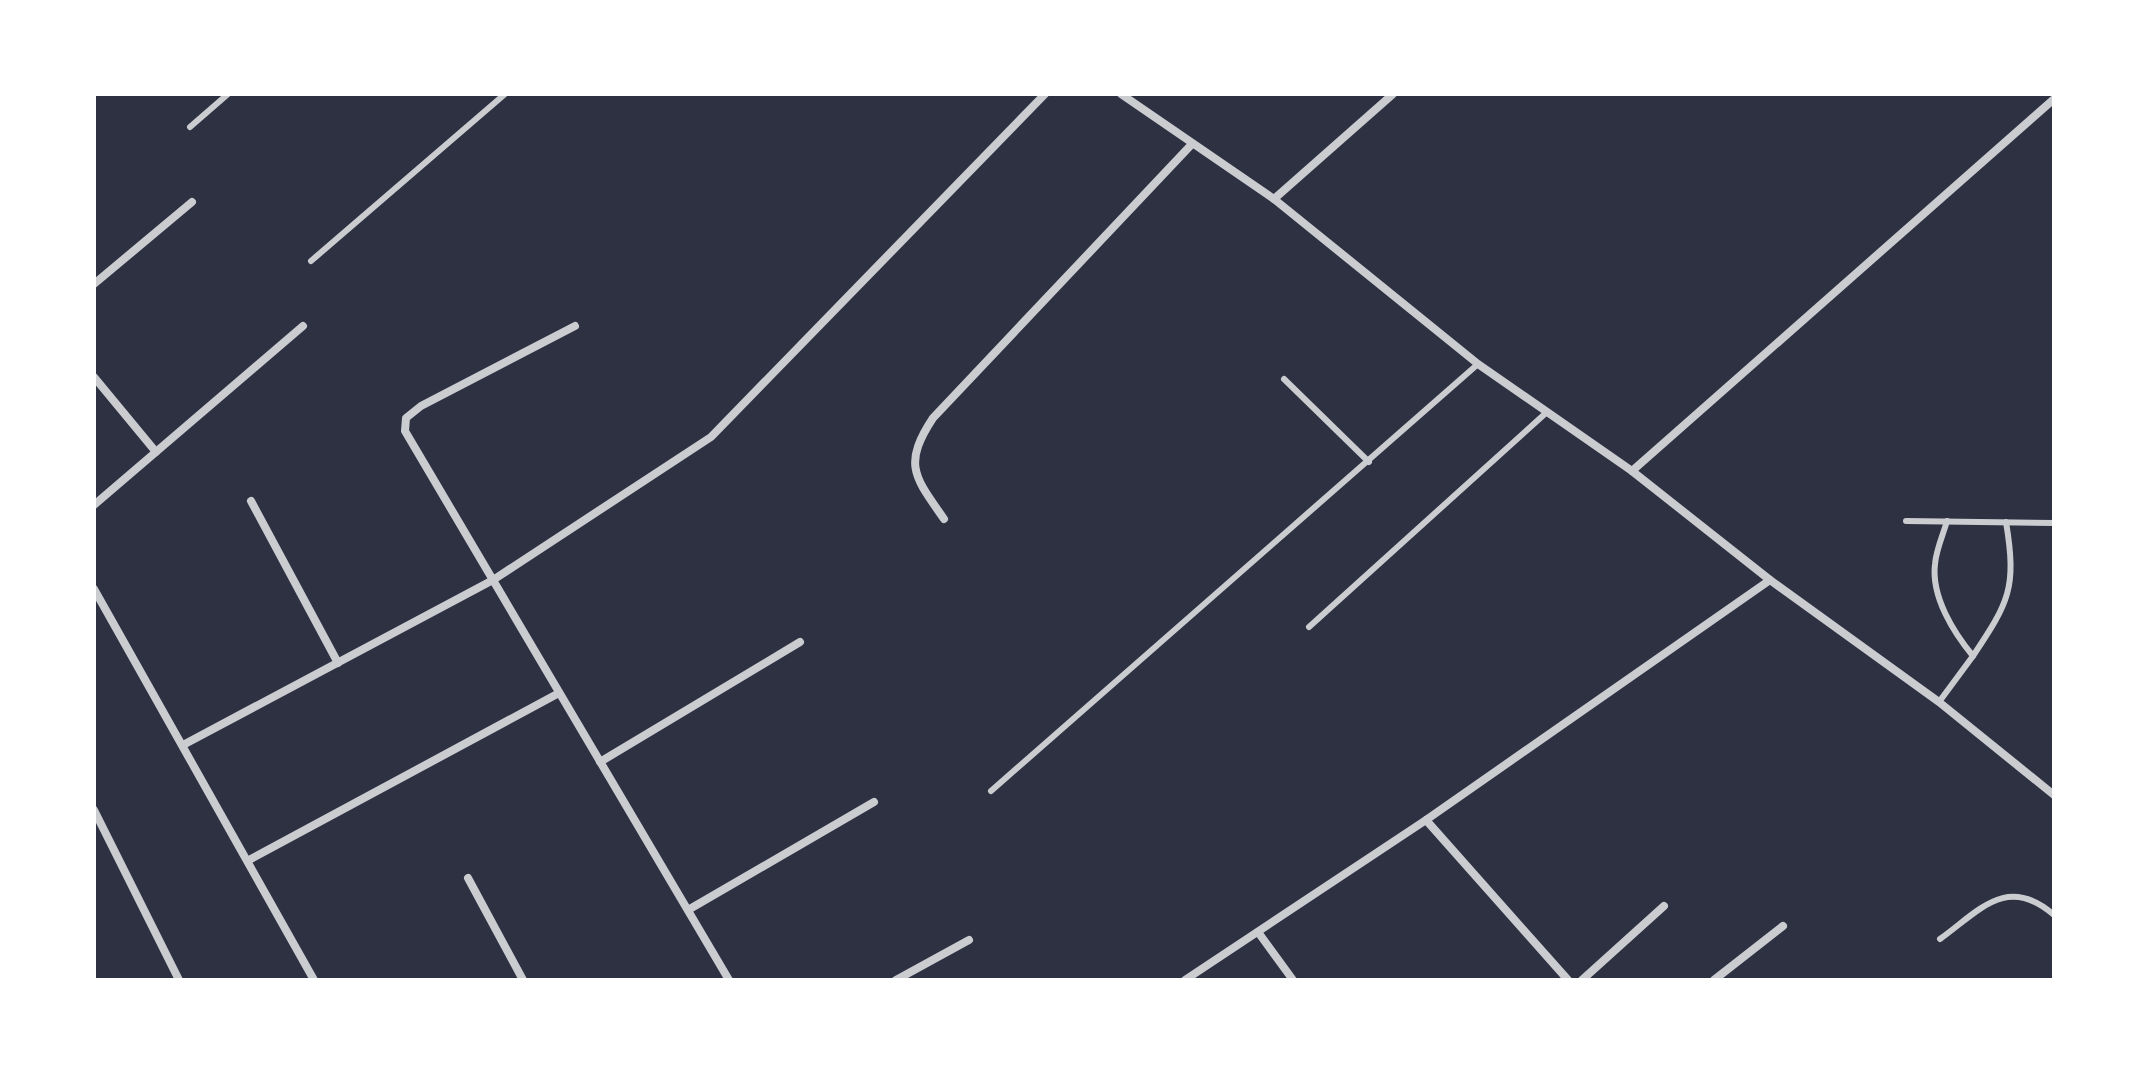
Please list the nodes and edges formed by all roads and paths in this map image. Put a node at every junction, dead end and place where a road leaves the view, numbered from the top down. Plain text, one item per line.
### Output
1 (228, 94) edge
2 (505, 94) edge
3 (1045, 94) edge
4 (1121, 94) edge
5 (1393, 94) edge
6 (2054, 99) edge
7 (190, 127) dead end
8 (1192, 144) junction
9 (1274, 199) junction
10 (192, 202) dead end
11 (311, 261) dead end
12 (94, 284) edge
13 (303, 326) dead end
14 (575, 326) dead end
15 (1478, 364) junction
16 (94, 377) edge
17 (1284, 379) dead end
18 (1547, 412) junction
19 (156, 452) junction
20 (1369, 462) junction
21 (1632, 471) junction
22 (251, 501) dead end
23 (94, 505) edge
24 (944, 519) dead end
25 (1906, 521) dead end
26 (1947, 521) junction
27 (2006, 522) junction
28 (2054, 523) edge
29 (493, 580) junction
30 (1770, 580) junction
31 (94, 589) edge
32 (1309, 627) dead end
33 (800, 642) dead end
34 (1973, 656) junction
35 (338, 663) junction
36 (559, 693) junction
37 (1939, 702) junction
38 (183, 745) junction
39 (600, 762) junction
40 (991, 791) dead end
41 (2054, 795) edge
42 (874, 802) dead end
43 (94, 810) edge
44 (1426, 820) junction
45 (249, 860) junction
46 (468, 878) dead end
47 (1664, 906) dead end
48 (688, 910) junction
49 (2054, 915) edge
50 (1783, 926) dead end
51 (1258, 932) junction
52 (1940, 939) dead end
53 (969, 940) dead end
54 (179, 980) edge
55 (314, 980) edge
56 (523, 980) edge
57 (729, 980) edge
58 (896, 980) edge
59 (1185, 980) edge
60 (1293, 980) edge
61 (1568, 980) edge
62 (1582, 980) edge
63 (1714, 980) edge

1 - 7 lane
2 - 11 lane
3 - 29 street
4 - 8 street
5 - 9 street
6 - 21 street
8 - 9 street
8 - 24 street
9 - 15 street
10 - 12 street
13 - 19 street
14 - 29 street
15 - 18 street
15 - 20 lane
16 - 19 street
17 - 20 lane
18 - 21 street
18 - 32 lane
19 - 23 street
20 - 40 lane
21 - 30 street
22 - 35 street
25 - 26 lane
26 - 27 lane
26 - 34 lane
27 - 28 lane
27 - 34 lane
29 - 35 street
29 - 36 street
30 - 37 street
30 - 44 street
31 - 38 street
33 - 39 street
34 - 37 lane
35 - 38 street
36 - 39 street
36 - 45 street
37 - 41 street
38 - 45 street
39 - 48 street
42 - 48 street
43 - 54 street
44 - 51 street
44 - 61 street
45 - 55 street
46 - 56 street
47 - 62 street
48 - 57 street
49 - 52 lane
50 - 63 street
51 - 59 street
51 - 60 street
53 - 58 street

